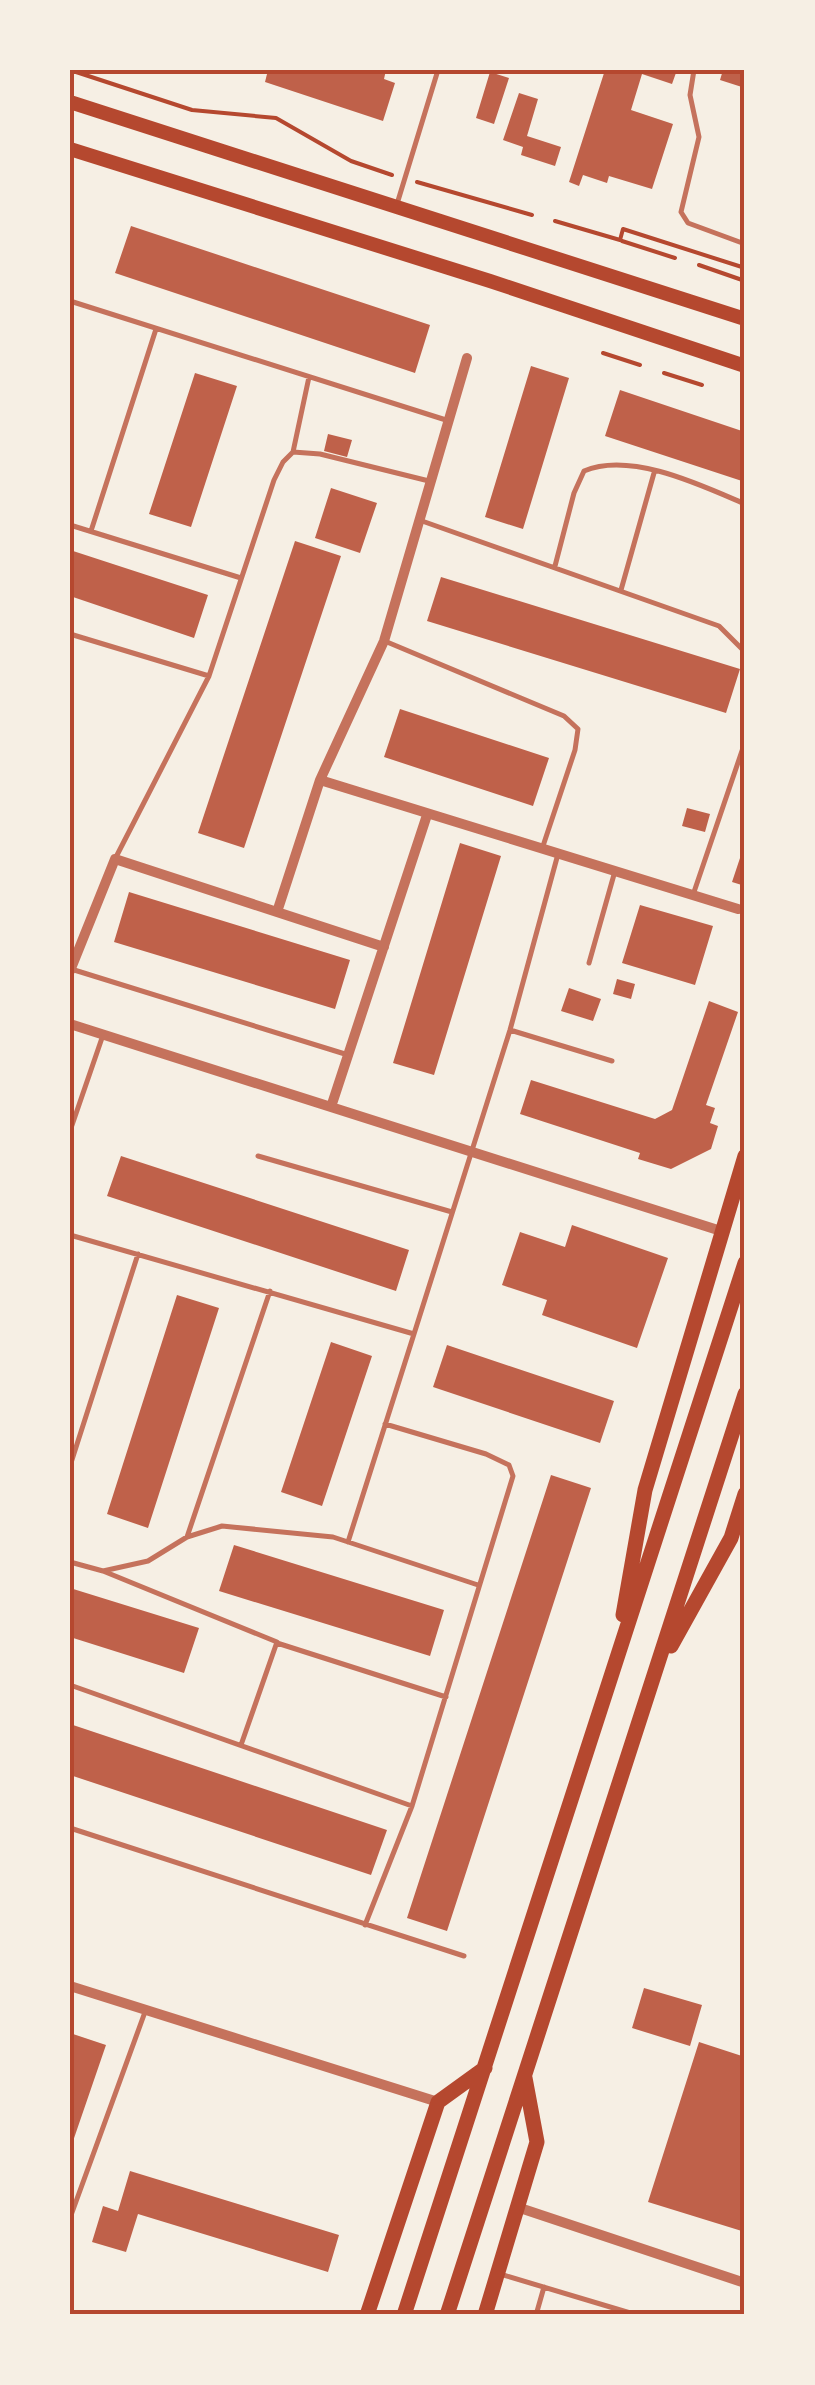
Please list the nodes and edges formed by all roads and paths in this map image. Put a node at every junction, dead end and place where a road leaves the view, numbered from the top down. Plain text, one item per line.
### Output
1 (70, 70) edge
2 (438, 70) edge
3 (694, 70) edge
4 (70, 102) edge
5 (70, 149) edge
6 (392, 175) dead end
7 (417, 182) dead end
8 (396, 207) junction
9 (532, 215) dead end
10 (555, 221) dead end
11 (620, 240) junction
12 (745, 244) edge
13 (675, 258) dead end
14 (699, 265) dead end
15 (745, 268) edge
16 (745, 281) edge
17 (70, 301) edge
18 (745, 319) edge
19 (156, 328) junction
20 (602, 353) dead end
21 (466, 358) dead end
22 (640, 365) dead end
23 (745, 366) edge
24 (664, 373) dead end
25 (309, 377) junction
26 (702, 385) dead end
27 (446, 420) junction
28 (293, 452) junction
29 (655, 472) junction
30 (429, 482) junction
31 (745, 504) edge
32 (418, 520) junction
33 (70, 524) edge
34 (91, 531) junction
35 (555, 566) junction
36 (241, 578) junction
37 (621, 590) junction
38 (70, 634) edge
39 (384, 641) junction
40 (745, 652) edge
41 (209, 676) junction
42 (745, 742) edge
43 (320, 780) junction
44 (428, 815) junction
45 (542, 849) junction
46 (558, 854) junction
47 (115, 859) junction
48 (615, 872) junction
49 (693, 895) junction
50 (738, 909) dead end
51 (277, 912) junction
52 (384, 947) junction
53 (590, 963) dead end
54 (70, 970) edge
55 (70, 1024) edge
56 (510, 1030) junction
57 (103, 1034) junction
58 (348, 1055) junction
59 (612, 1061) dead end
60 (331, 1107) junction
61 (70, 1131) edge
62 (471, 1152) junction
63 (258, 1156) dead end
64 (745, 1156) edge
65 (452, 1212) junction
66 (721, 1231) junction
67 (70, 1235) edge
68 (138, 1254) junction
69 (745, 1263) edge
70 (270, 1291) junction
71 (414, 1334) junction
72 (745, 1394) edge
73 (385, 1424) junction
74 (70, 1466) edge
75 (745, 1494) edge
76 (187, 1537) junction
77 (348, 1542) junction
78 (70, 1562) edge
79 (103, 1571) junction
80 (478, 1585) junction
81 (277, 1642) junction
82 (613, 1670) junction
83 (652, 1680) junction
84 (70, 1685) edge
85 (446, 1697) junction
86 (241, 1745) junction
87 (412, 1806) junction
88 (70, 1828) edge
89 (365, 1924) junction
90 (464, 1956) dead end
91 (70, 1986) edge
92 (146, 2010) junction
93 (485, 2068) junction
94 (524, 2073) junction
95 (438, 2102) junction
96 (518, 2207) junction
97 (70, 2218) edge
98 (498, 2273) junction
99 (745, 2284) edge
100 (544, 2288) junction
101 (367, 2315) edge
102 (404, 2315) edge
103 (447, 2315) edge
104 (485, 2315) edge
105 (536, 2315) edge
106 (637, 2315) edge

1 - 6 path
2 - 8 lane
3 - 12 lane
4 - 8 main road
5 - 23 main road
7 - 9 path
8 - 18 main road
10 - 11 path
11 - 13 path
11 - 15 path
14 - 16 path
17 - 19 lane
19 - 25 lane
19 - 34 lane
20 - 22 path
21 - 27 street
24 - 26 path
25 - 27 lane
25 - 28 lane
27 - 30 street
28 - 30 lane
28 - 36 lane
29 - 31 lane
29 - 35 lane
29 - 37 lane
30 - 32 street
32 - 35 lane
32 - 39 street
33 - 34 lane
34 - 36 lane
35 - 37 lane
36 - 41 lane
37 - 40 lane
38 - 41 lane
39 - 43 street
39 - 45 lane
41 - 47 lane
42 - 49 lane
43 - 44 street
43 - 51 street
44 - 45 street
44 - 52 street
45 - 46 street
46 - 48 street
46 - 56 lane
47 - 51 street
47 - 54 street
48 - 49 street
48 - 53 lane
49 - 50 street
51 - 52 street
52 - 58 street
54 - 58 lane
55 - 57 street
56 - 59 lane
56 - 62 lane
57 - 60 street
57 - 61 lane
58 - 60 street
60 - 62 street
62 - 65 lane
62 - 66 street
63 - 65 lane
64 - 66 main road
65 - 71 lane
66 - 82 main road
67 - 68 lane
68 - 70 lane
68 - 74 lane
69 - 82 main road
70 - 71 lane
70 - 76 lane
71 - 73 lane
72 - 83 main road
73 - 77 lane
73 - 80 lane
75 - 83 main road
76 - 77 lane
76 - 79 lane
77 - 80 lane
78 - 79 lane
79 - 81 lane
80 - 85 lane
81 - 85 lane
81 - 86 lane
82 - 93 main road
83 - 94 main road
84 - 86 lane
85 - 87 lane
86 - 87 lane
87 - 89 lane
88 - 89 lane
89 - 90 lane
91 - 92 street
92 - 95 street
92 - 97 lane
93 - 95 main road
93 - 102 main road
94 - 96 main road
94 - 103 main road
95 - 101 main road
96 - 98 main road
96 - 99 street
98 - 100 lane
98 - 104 main road
100 - 105 lane
100 - 106 lane

